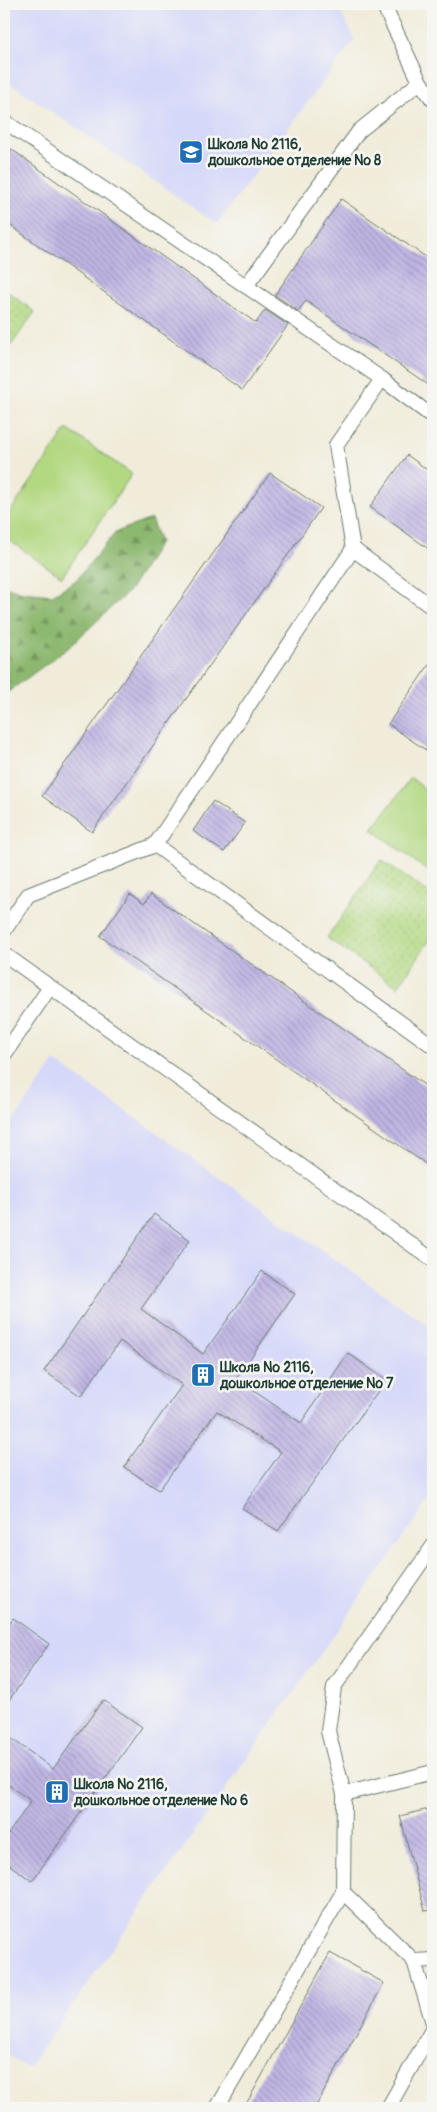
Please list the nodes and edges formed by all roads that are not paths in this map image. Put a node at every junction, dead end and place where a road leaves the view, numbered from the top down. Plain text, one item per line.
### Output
1 (382, 4) edge
2 (420, 82) junction
3 (433, 100) edge
4 (4, 121) edge
5 (246, 286) junction
6 (382, 379) junction
7 (433, 417) edge
8 (353, 549) junction
9 (433, 608) edge
10 (154, 845) junction
11 (4, 931) edge
12 (4, 954) edge
13 (50, 986) junction
14 (433, 1046) edge
15 (4, 1055) edge
16 (433, 1260) edge
17 (433, 1546) edge
18 (433, 1772) edge
19 (344, 1794) junction
20 (342, 1892) junction
21 (433, 1960) edge
22 (414, 1961) junction
23 (433, 2023) edge
24 (433, 2028) edge
25 (217, 2108) edge
26 (388, 2108) edge

1 - 2 lane
2 - 3 lane
2 - 5 lane
4 - 5 lane
5 - 6 lane
6 - 7 lane
6 - 8 lane
8 - 9 lane
8 - 10 lane
10 - 11 lane
10 - 14 lane
12 - 13 lane
13 - 15 lane
13 - 16 lane
17 - 19 lane
18 - 19 lane
19 - 20 lane
20 - 22 lane
20 - 25 lane
21 - 22 lane
22 - 23 lane
24 - 26 lane

